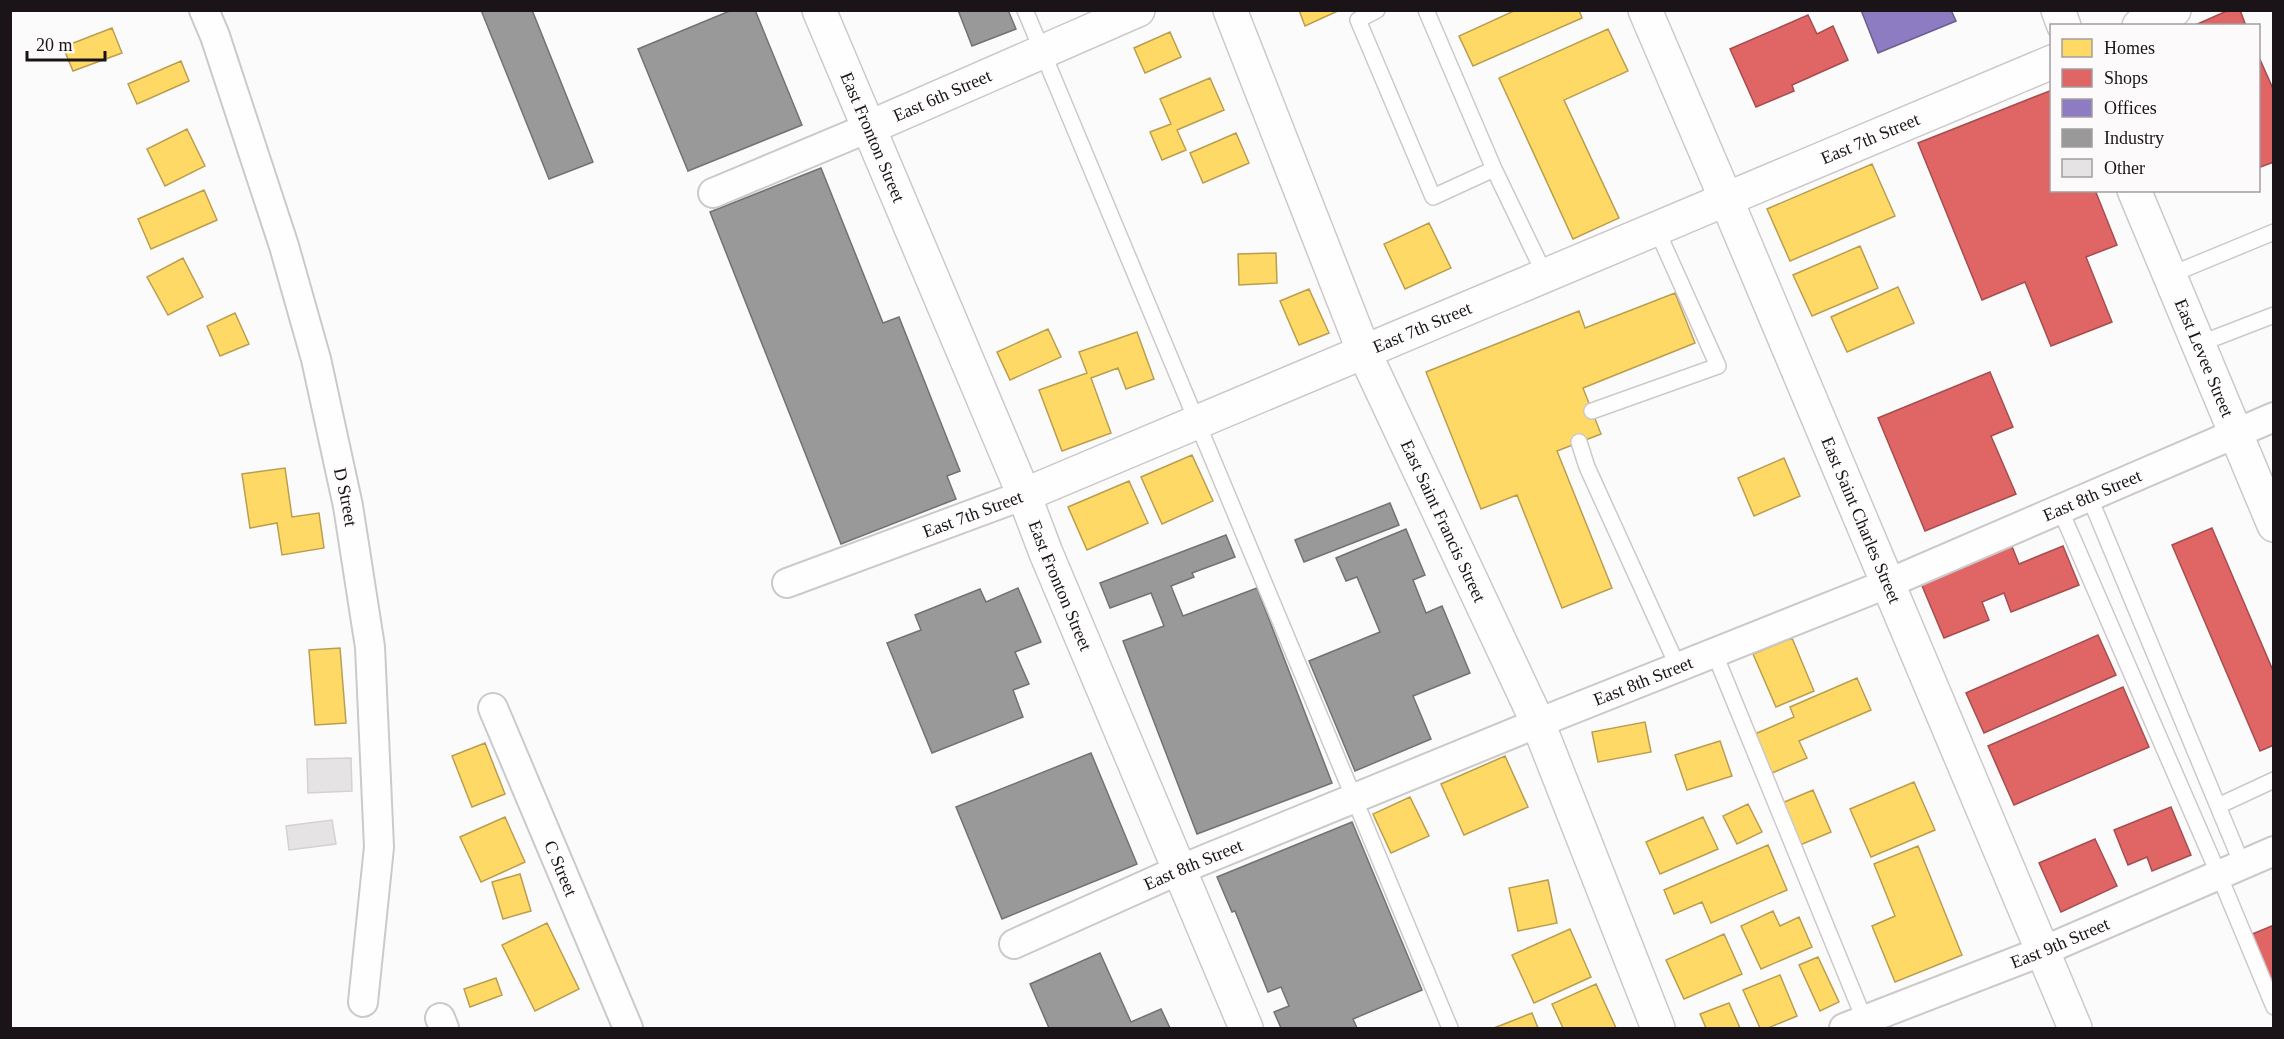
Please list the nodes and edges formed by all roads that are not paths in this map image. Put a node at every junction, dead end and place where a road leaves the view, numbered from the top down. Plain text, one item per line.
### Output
1 (204, 10) edge
2 (819, 10) edge
3 (1025, 10) edge
4 (1137, 10) edge
5 (1230, 10) edge
6 (1377, 10) edge
7 (1426, 10) edge
8 (1644, 10) edge
9 (2174, 10) edge
10 (2143, 24) edge
11 (1043, 51) junction
12 (2050, 63) edge
13 (868, 128) junction
14 (1494, 169) junction
15 (713, 192) dead end
16 (2135, 192) edge
17 (1726, 199) junction
18 (1656, 228) junction
19 (2274, 232) edge
20 (1545, 275) junction
21 (2170, 275) junction
22 (2274, 315) edge
23 (2199, 344) junction
24 (1364, 352) junction
25 (1592, 411) dead end
26 (2274, 417) edge
27 (1197, 422) junction
28 (2236, 432) junction
29 (1579, 442) dead end
30 (1024, 495) junction
31 (2089, 496) junction
32 (2060, 509) junction
33 (2274, 525) edge
34 (787, 583) dead end
35 (1889, 583) junction
36 (1714, 652) junction
37 (1678, 667) junction
38 (493, 708) dead end
39 (1538, 723) junction
40 (2274, 780) edge
41 (1354, 798) junction
42 (2218, 806) junction
43 (2274, 851) edge
44 (2231, 869) junction
45 (1179, 870) junction
46 (1014, 944) dead end
47 (2043, 951) junction
48 (363, 1002) dead end
49 (2274, 1007) edge
50 (1859, 1026) edge
51 (628, 1029) edge
52 (1246, 1029) edge
53 (1450, 1029) edge
54 (1658, 1029) edge
55 (2075, 1029) edge

1 - 48 street, D Street
2 - 13 street, East Fronton Street
3 - 11 lane
4 - 11 street, East 6th Street
5 - 24 street, East Saint Francis Street
6 - 14 lane
7 - 14 lane
8 - 17 street, East Saint Charles Street
9 - 10 street
11 - 13 street, East 6th Street
11 - 27 lane
12 - 17 street, East 7th Street
13 - 15 street, East 6th Street
13 - 30 street, East Fronton Street
14 - 20 lane
16 - 21 street, East Levee Street
17 - 18 street, East 7th Street
17 - 35 street, East Saint Charles Street
18 - 20 street, East 7th Street
18 - 25 lane
19 - 21 lane
20 - 24 street, East 7th Street
21 - 23 street, East Levee Street
22 - 23 lane
23 - 28 street, East Levee Street
24 - 27 street, East 7th Street
24 - 39 street, East Saint Francis Street
26 - 28 street, East 8th Street
27 - 30 street, East 7th Street
27 - 41 lane
28 - 31 street, East 8th Street
28 - 33 street, East Levee Street
29 - 37 lane
30 - 34 street, East 7th Street
30 - 45 street, East Fronton Street
31 - 32 street, East 8th Street
31 - 42 lane
32 - 35 street, East 8th Street
32 - 44 lane
35 - 36 street, East 8th Street
35 - 47 street, East Saint Charles Street
36 - 37 street, East 8th Street
36 - 50 lane
37 - 39 street, East 8th Street
38 - 51 street, C Street
39 - 41 street, East 8th Street
39 - 54 street, East Saint Francis Street
40 - 42 lane
41 - 45 street, East 8th Street
41 - 53 lane
42 - 44 lane
43 - 44 street, East 9th Street
44 - 47 street, East 9th Street
44 - 49 lane
45 - 46 street, East 8th Street
45 - 52 street, East Fronton Street
47 - 50 street, East 9th Street
47 - 55 street, East Saint Charles Street

